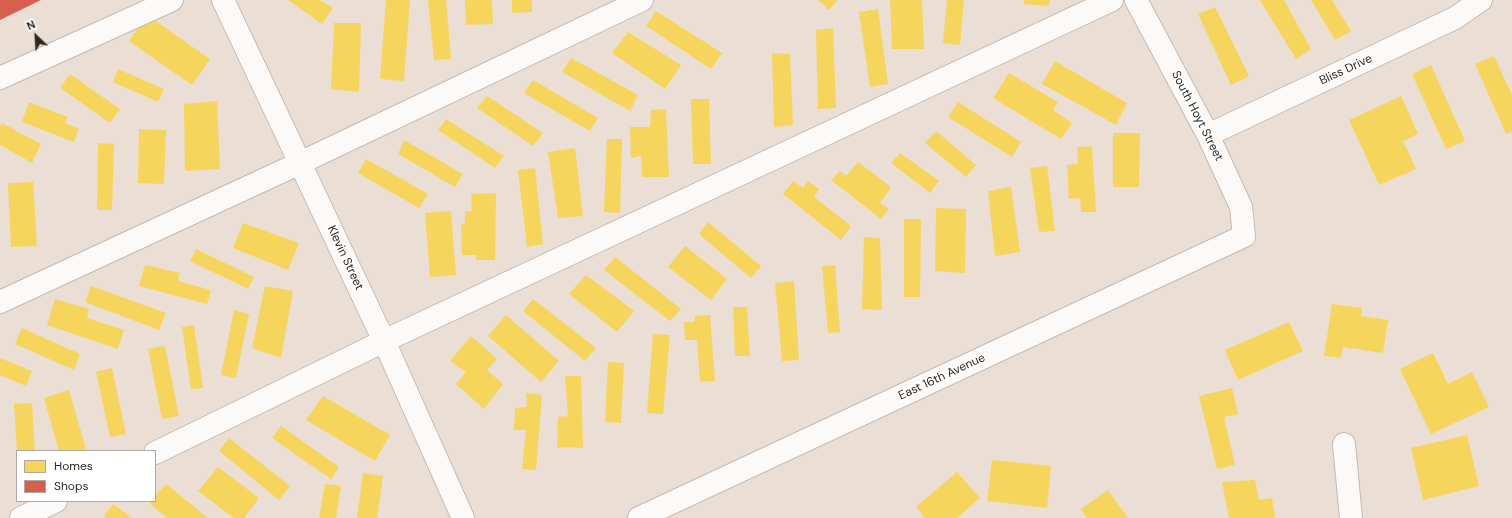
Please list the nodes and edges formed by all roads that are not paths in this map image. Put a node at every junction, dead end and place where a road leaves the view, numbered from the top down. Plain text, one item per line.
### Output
1 (172, 0) edge
2 (223, 0) edge
3 (642, 0) edge
4 (1112, 0) edge
5 (1136, 0) edge
6 (1481, 0) edge
7 (0, 78) edge
8 (1208, 135) junction
9 (300, 163) junction
10 (1244, 236) joint
11 (0, 302) edge
12 (384, 341) junction
13 (1344, 444) dead end
14 (156, 453) edge
15 (54, 502) edge
16 (21, 518) edge
17 (462, 518) edge
18 (639, 518) edge
19 (1351, 518) edge

1 - 7 street
2 - 9 street, Klevin Street
3 - 9 street
4 - 12 street
5 - 8 street, South Hoyt Street
6 - 8 street, Bliss Drive
8 - 10 street, South Hoyt Street
9 - 11 street
9 - 12 street, Klevin Street
10 - 18 street, East 16th Avenue
12 - 14 street
12 - 17 street, Klevin Street
13 - 19 street
15 - 16 street

